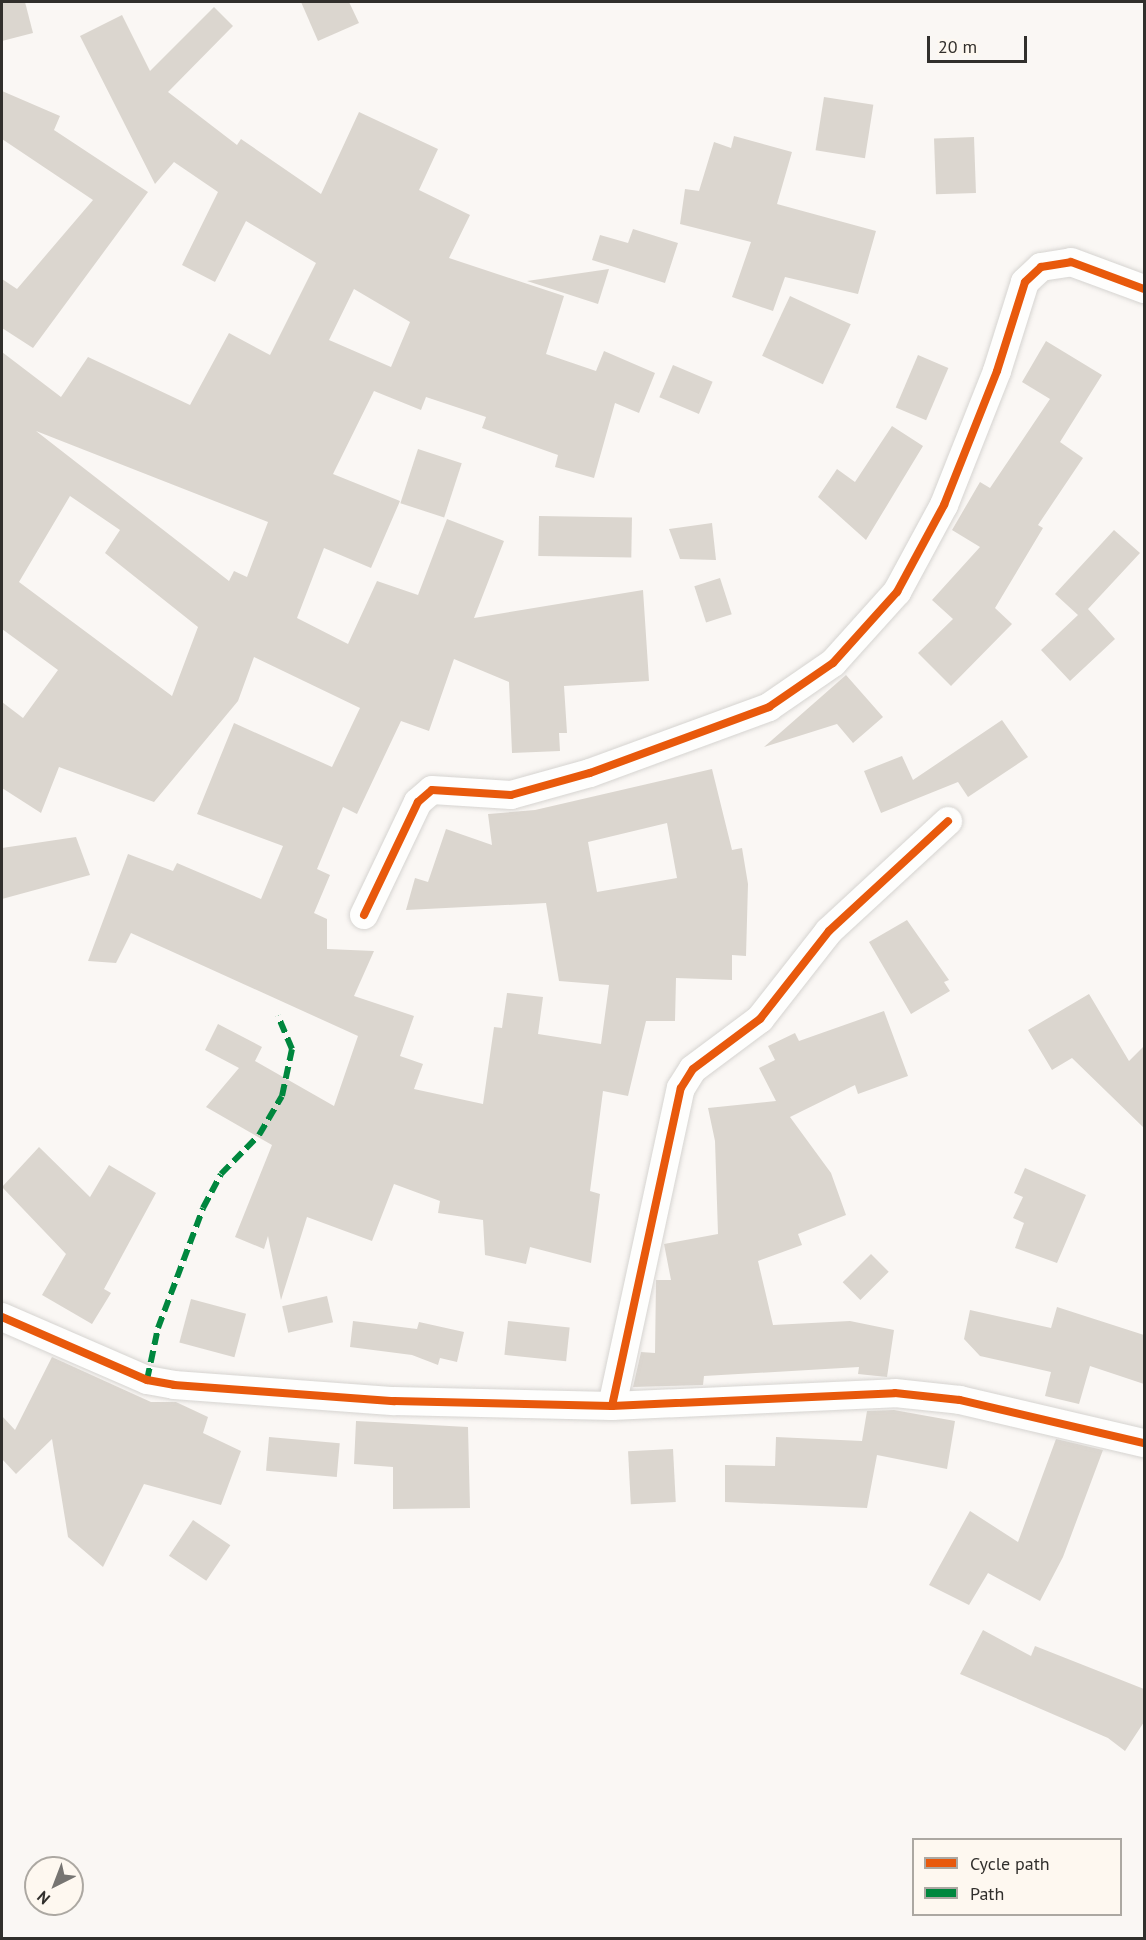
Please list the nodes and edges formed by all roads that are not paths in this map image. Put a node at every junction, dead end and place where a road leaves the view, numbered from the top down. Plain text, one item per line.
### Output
1 (1144, 289) edge
2 (948, 821) dead end
3 (364, 915) dead end
4 (2, 1317) edge
5 (612, 1406) junction
6 (1144, 1443) edge

1 - 3 street
2 - 5 street
4 - 5 street
5 - 6 street

